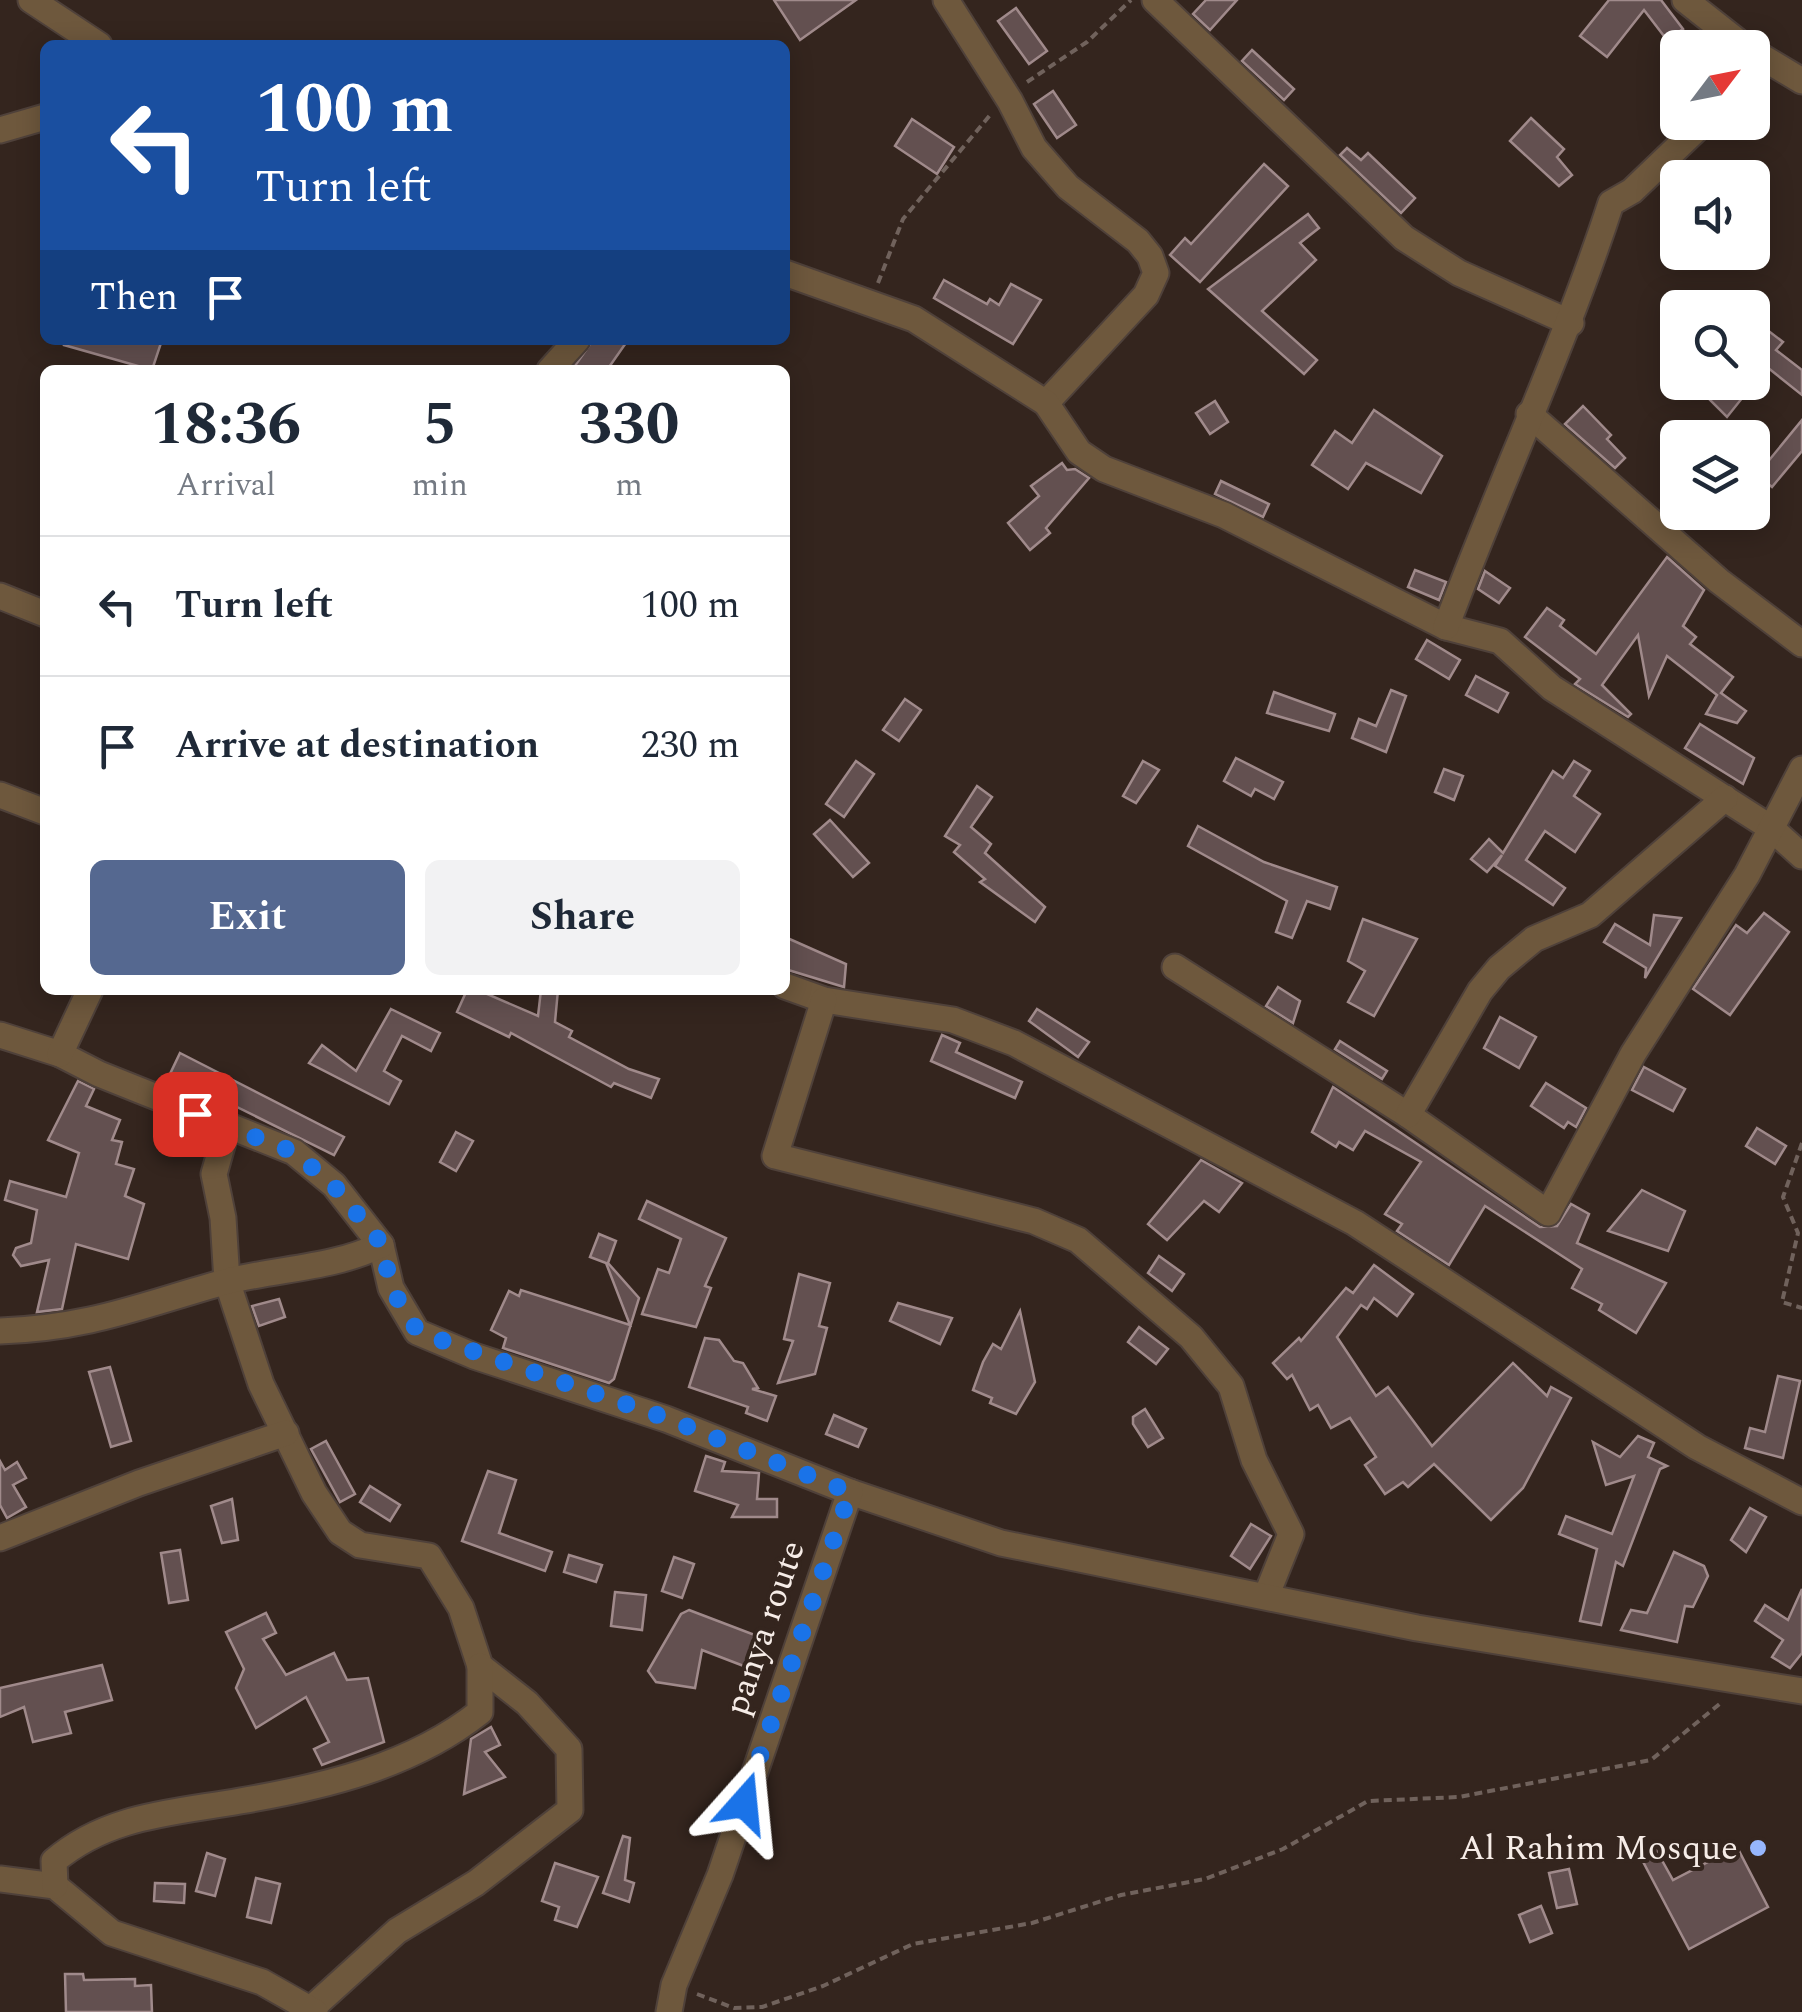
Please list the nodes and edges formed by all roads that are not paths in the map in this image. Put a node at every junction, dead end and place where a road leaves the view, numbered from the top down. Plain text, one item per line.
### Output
1 (31, 0) edge
2 (946, 0) edge
3 (1155, 0) edge
4 (1685, 0) edge
5 (1723, 30) edge
6 (91, 40) edge
7 (1770, 68) edge
8 (1802, 81) edge
9 (40, 118) edge
10 (0, 130) edge
11 (1685, 140) edge
12 (790, 275) edge
13 (1571, 322) junction
14 (572, 345) edge
15 (554, 365) edge
16 (1046, 403) junction
17 (1529, 414) junction
18 (0, 596) edge
19 (40, 612) edge
20 (1446, 627) junction
21 (1802, 644) edge
22 (1802, 770) edge
23 (0, 795) edge
24 (1725, 798) junction
25 (40, 810) edge
26 (1771, 828) junction
27 (1802, 856) edge
28 (1175, 967) dead end
29 (790, 988) edge
30 (88, 995) edge
31 (824, 1000) junction
32 (0, 1035) edge
33 (60, 1054) junction
34 (1408, 1116) junction
35 (227, 1128) junction
36 (382, 1244) junction
37 (227, 1282) junction
38 (0, 1330) edge
39 (286, 1433) junction
40 (850, 1492) junction
41 (1802, 1502) edge
42 (0, 1538) edge
43 (1267, 1594) junction
44 (480, 1666) junction
45 (1802, 1691) edge
46 (0, 1879) edge
47 (55, 1886) junction
48 (314, 2010) edge
49 (669, 2012) edge

1 - 6 street
2 - 16 street
3 - 13 street
4 - 5 street
7 - 8 street
9 - 10 street
11 - 13 street
12 - 16 street
13 - 17 street
14 - 15 street
16 - 20 street
17 - 20 street
17 - 21 street
18 - 19 street
20 - 24 street
22 - 26 street
23 - 25 street
24 - 26 street
24 - 34 street
26 - 27 street
26 - 34 street
28 - 34 street
29 - 31 street
30 - 33 street
31 - 41 street
31 - 43 street
32 - 33 street
33 - 35 street
35 - 36 street
35 - 37 street
36 - 37 street
36 - 40 street
37 - 38 street
37 - 39 street
39 - 42 street
39 - 44 street
40 - 43 street
40 - 49 street, panya route
43 - 45 street
44 - 47 street
44 - 48 street
46 - 47 street
47 - 48 street

